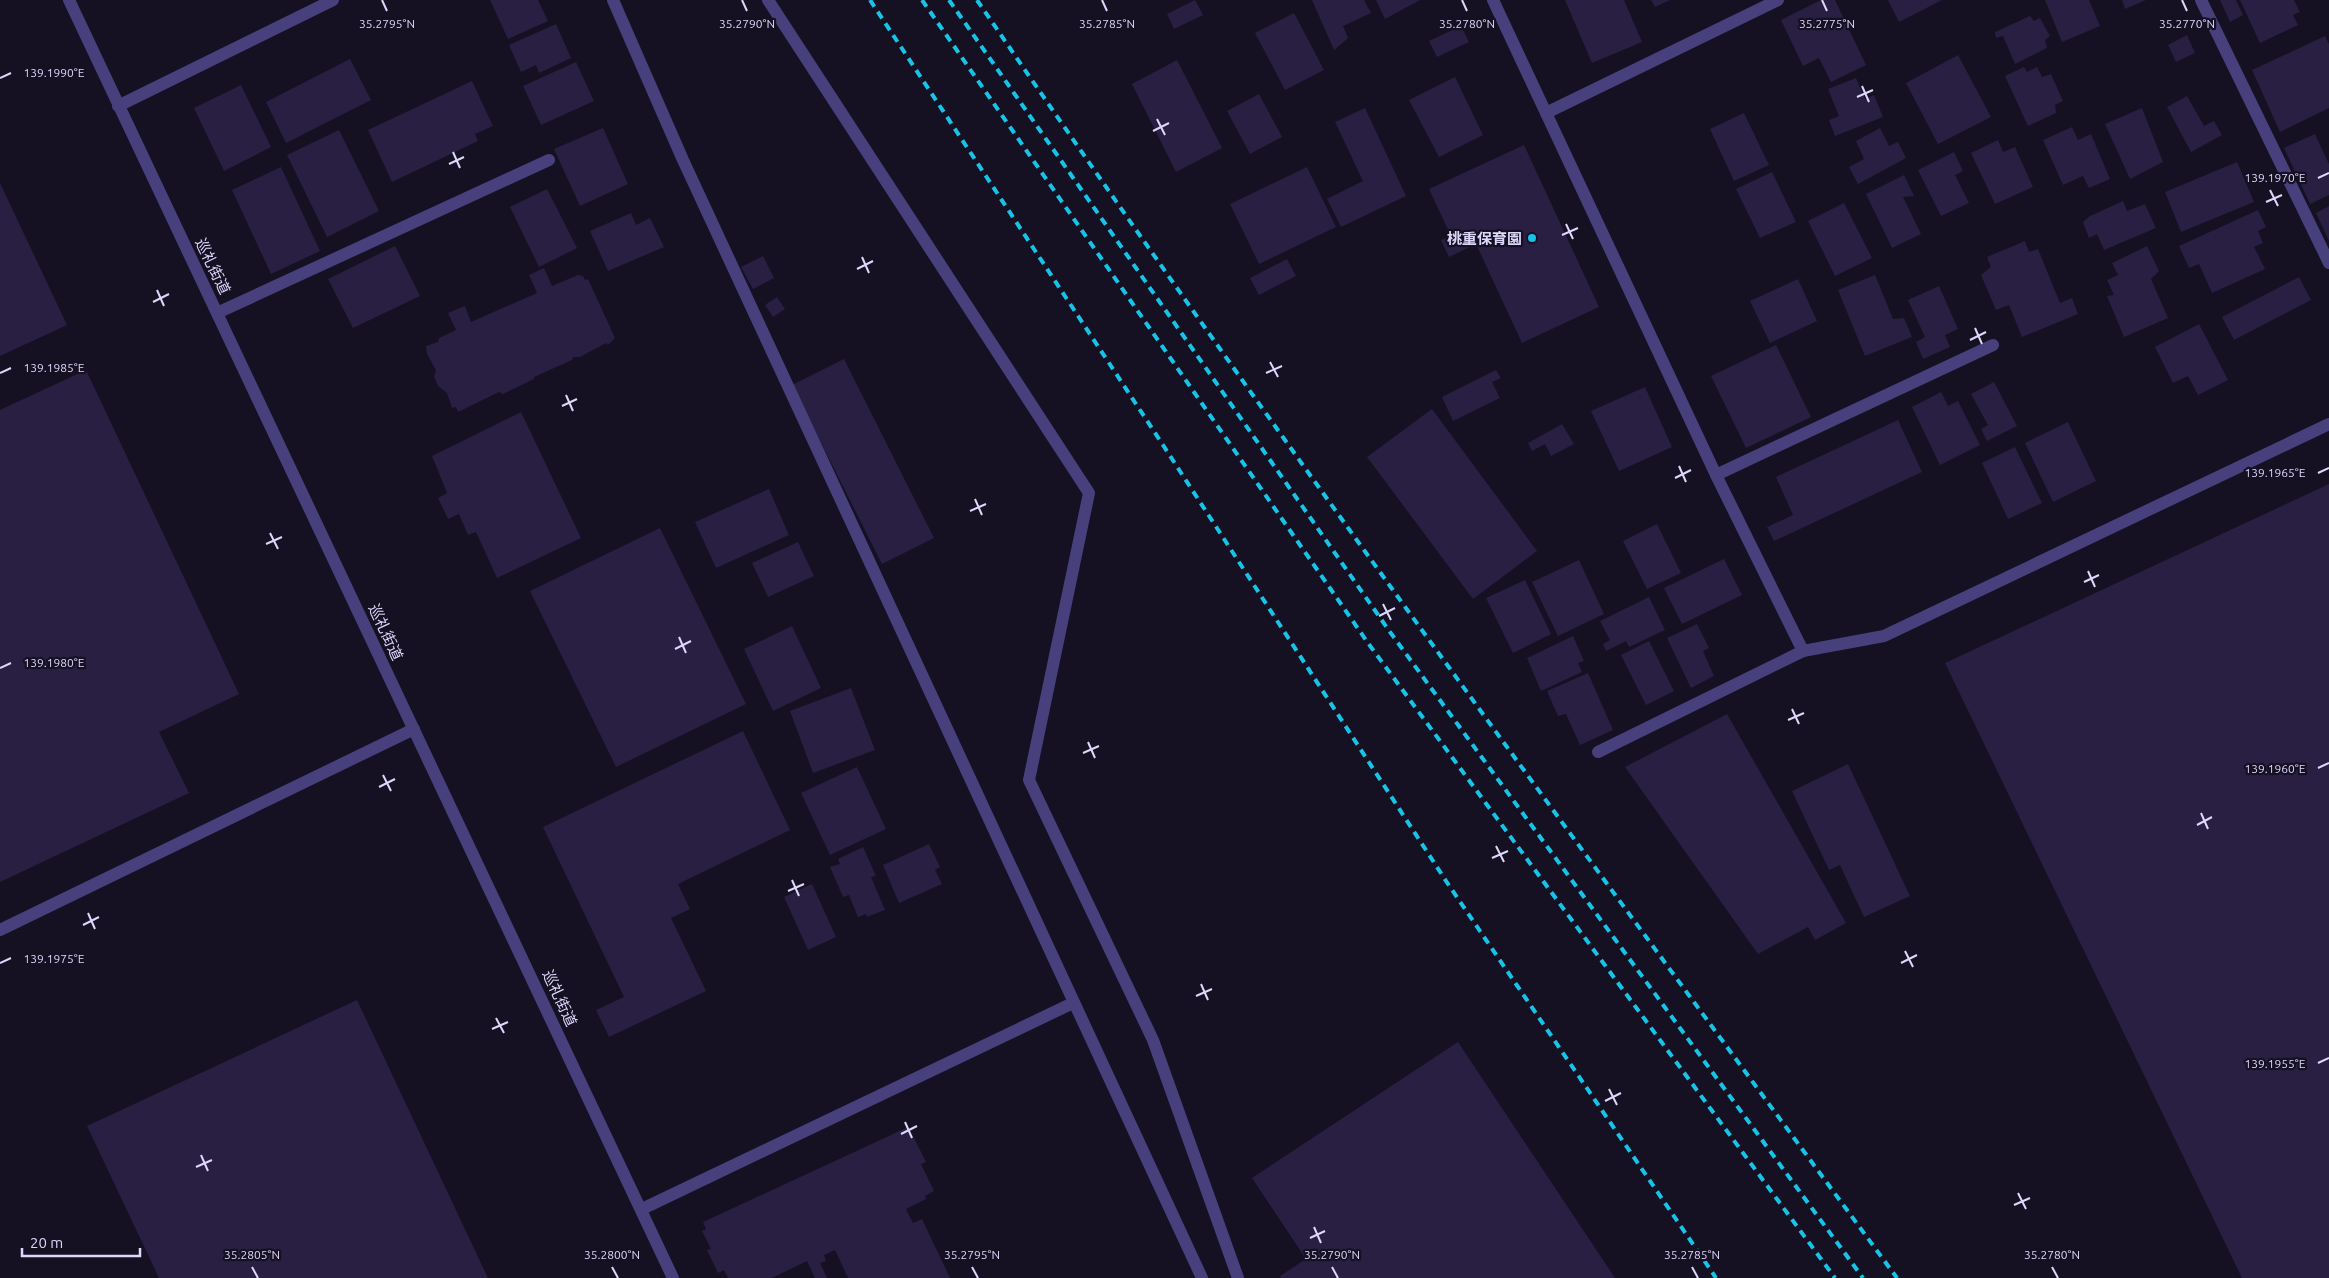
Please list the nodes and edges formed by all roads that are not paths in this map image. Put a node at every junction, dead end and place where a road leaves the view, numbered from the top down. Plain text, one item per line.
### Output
1 (69, 0) edge
2 (333, 0) edge
3 (613, 0) edge
4 (768, 0) edge
5 (1493, 0) edge
6 (1778, 0) edge
7 (2201, 0) edge
8 (118, 106) junction
9 (1546, 113) junction
10 (549, 160) dead end
11 (2329, 263) edge
12 (217, 313) junction
13 (1993, 345) dead end
14 (2329, 424) edge
15 (1716, 475) junction
16 (1802, 651) junction
17 (414, 729) junction
18 (1598, 752) dead end
19 (0, 930) edge
20 (1073, 1003) junction
21 (642, 1209) junction
22 (673, 1278) edge
23 (1202, 1278) edge
24 (1238, 1278) edge

1 - 8 street, 巡礼街道
2 - 8 street
3 - 20 street
4 - 24 street
5 - 9 street
6 - 9 street
7 - 11 street
8 - 12 street, 巡礼街道
9 - 15 street
10 - 12 street
12 - 17 street, 巡礼街道
13 - 15 street
14 - 16 street
15 - 16 street
16 - 18 street
17 - 19 street
17 - 21 street, 巡礼街道
20 - 21 street
20 - 23 street
21 - 22 street, 巡礼街道

